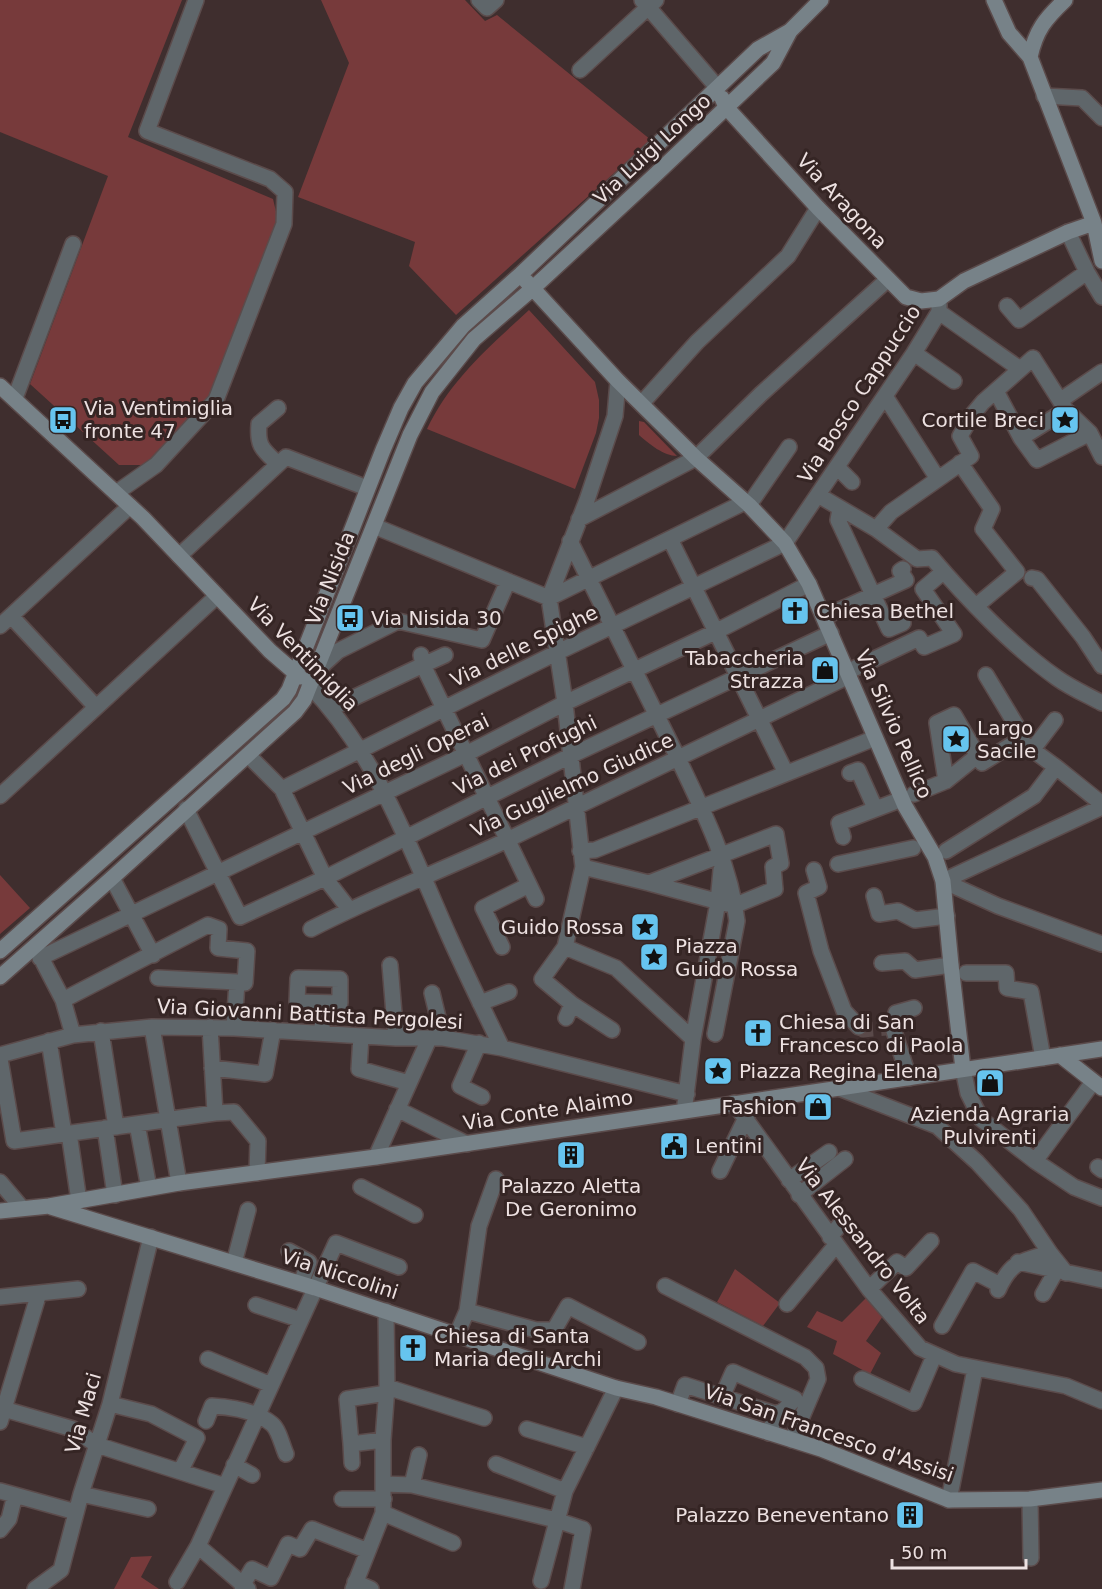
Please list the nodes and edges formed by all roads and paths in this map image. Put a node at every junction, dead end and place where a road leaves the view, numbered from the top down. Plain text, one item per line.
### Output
1 (196, 0) edge
2 (994, 0) edge
3 (1065, 0) edge
4 (648, 2) edge
5 (816, 2) edge
6 (790, 31) junction
7 (1030, 57) junction
8 (580, 70) dead end
9 (717, 87) junction
10 (1044, 96) junction
11 (726, 107) junction
12 (1102, 118) edge
13 (818, 208) junction
14 (1098, 221) edge
15 (1068, 232) junction
16 (74, 244) dead end
17 (1102, 261) edge
18 (1087, 272) junction
19 (521, 274) junction
20 (887, 280) junction
21 (532, 289) junction
22 (1102, 297) edge
23 (939, 305) junction
24 (1007, 306) dead end
25 (914, 353) junction
26 (1017, 367) junction
27 (1102, 372) edge
28 (618, 381) junction
29 (954, 381) dead end
30 (0, 386) edge
31 (998, 390) junction
32 (885, 396) junction
33 (15, 398) junction
34 (1066, 401) junction
35 (642, 403) junction
36 (278, 408) dead end
37 (1090, 433) junction
38 (1021, 438) junction
39 (789, 447) dead end
40 (1100, 452) edge
41 (696, 458) junction
42 (960, 463) junction
43 (278, 464) junction
44 (837, 467) junction
45 (938, 479) junction
46 (852, 482) dead end
47 (367, 488) junction
48 (116, 493) junction
49 (818, 495) junction
50 (747, 503) junction
51 (130, 506) junction
52 (840, 509) junction
53 (579, 519) junction
54 (374, 526) junction
55 (876, 529) junction
56 (670, 539) junction
57 (570, 541) junction
58 (785, 543) junction
59 (179, 556) junction
60 (903, 569) dead end
61 (944, 572) junction
62 (1032, 578) dead end
63 (589, 580) junction
64 (508, 581) junction
65 (809, 584) junction
66 (693, 587) junction
67 (873, 595) junction
68 (217, 596) junction
69 (549, 598) junction
70 (976, 606) junction
71 (824, 617) junction
72 (6, 621) edge
73 (903, 622) dead end
74 (613, 627) junction
75 (716, 632) junction
76 (831, 633) junction
77 (558, 652) junction
78 (445, 655) dead end
79 (422, 660) junction
80 (1102, 666) edge
81 (634, 671) junction
82 (295, 672) junction
83 (848, 674) junction
84 (986, 675) dead end
85 (738, 676) junction
86 (313, 678) junction
87 (1102, 703) edge
88 (565, 704) junction
89 (96, 707) junction
90 (332, 708) junction
91 (445, 708) junction
92 (657, 715) junction
93 (759, 719) junction
94 (1055, 720) dead end
95 (875, 738) junction
96 (1019, 740) junction
97 (1033, 749) junction
98 (361, 750) junction
99 (466, 754) junction
100 (248, 755) junction
101 (570, 756) junction
102 (678, 758) junction
103 (979, 759) junction
104 (1056, 767) junction
105 (850, 772) dead end
106 (786, 773) junction
107 (946, 781) junction
108 (282, 789) junction
109 (384, 793) junction
110 (0, 796) edge
111 (908, 796) junction
112 (487, 797) junction
113 (576, 806) junction
114 (1102, 806) edge
115 (701, 807) junction
116 (875, 808) junction
117 (186, 810) junction
118 (302, 832) junction
119 (843, 837) dead end
120 (405, 838) junction
121 (508, 840) junction
122 (913, 848) dead end
123 (580, 851) junction
124 (946, 851) dead end
125 (721, 855) junction
126 (838, 864) dead end
127 (583, 867) junction
128 (814, 870) dead end
129 (218, 873) junction
130 (112, 878) junction
131 (325, 878) junction
132 (424, 878) junction
133 (944, 881) junction
134 (649, 883) junction
135 (874, 896) dead end
136 (718, 902) junction
137 (735, 905) junction
138 (349, 909) junction
139 (131, 915) junction
140 (947, 915) junction
141 (311, 928) dead end
142 (1102, 944) edge
143 (565, 946) junction
144 (502, 947) dead end
145 (0, 951) edge
146 (38, 952) junction
147 (153, 955) junction
148 (882, 963) dead end
149 (390, 965) dead end
150 (951, 965) junction
151 (966, 973) dead end
152 (0, 977) edge
153 (158, 978) dead end
154 (237, 982) junction
155 (432, 993) dead end
156 (509, 993) dead end
157 (63, 1000) junction
158 (323, 1003) dead end
159 (480, 1003) junction
160 (914, 1008) dead end
161 (152, 1027) junction
162 (210, 1027) junction
163 (859, 1027) dead end
164 (234, 1028) junction
165 (273, 1030) junction
166 (612, 1030) dead end
167 (101, 1031) junction
168 (322, 1032) junction
169 (715, 1034) dead end
170 (73, 1035) junction
171 (361, 1036) junction
172 (396, 1038) junction
173 (436, 1038) junction
174 (693, 1039) junction
175 (49, 1041) junction
176 (479, 1043) junction
177 (502, 1048) junction
178 (1102, 1049) edge
179 (1060, 1055) junction
180 (0, 1057) edge
181 (1043, 1058) junction
182 (212, 1068) junction
183 (963, 1070) junction
184 (909, 1078) junction
185 (409, 1083) junction
186 (1098, 1085) edge
187 (839, 1088) junction
188 (687, 1094) junction
189 (482, 1097) dead end
190 (754, 1101) junction
191 (734, 1103) junction
192 (397, 1109) junction
193 (684, 1110) junction
194 (215, 1113) junction
195 (169, 1119) junction
196 (746, 1122) junction
197 (137, 1124) junction
198 (111, 1127) junction
199 (67, 1134) junction
200 (466, 1143) junction
201 (829, 1152) dead end
202 (376, 1157) junction
203 (845, 1159) dead end
204 (1035, 1161) junction
205 (720, 1171) dead end
206 (257, 1173) junction
207 (496, 1179) dead end
208 (789, 1180) junction
209 (0, 1182) edge
210 (179, 1183) junction
211 (362, 1187) dead end
212 (149, 1188) junction
213 (116, 1195) junction
214 (799, 1195) junction
215 (1102, 1198) edge
216 (79, 1201) junction
217 (48, 1206) junction
218 (22, 1208) junction
219 (248, 1210) dead end
220 (0, 1211) edge
221 (415, 1215) dead end
222 (843, 1221) dead end
223 (151, 1237) junction
224 (833, 1241) junction
225 (931, 1241) dead end
226 (290, 1251) dead end
227 (1050, 1253) junction
228 (1018, 1262) junction
229 (234, 1263) junction
230 (399, 1267) dead end
231 (1061, 1272) junction
232 (1102, 1280) edge
233 (308, 1285) junction
234 (665, 1286) dead end
235 (78, 1289) dead end
236 (869, 1289) junction
237 (39, 1293) junction
238 (1043, 1294) dead end
239 (0, 1297) edge
240 (787, 1304) dead end
241 (255, 1305) dead end
242 (386, 1311) junction
243 (467, 1311) junction
244 (301, 1320) junction
245 (942, 1326) dead end
246 (457, 1334) junction
247 (638, 1342) dead end
248 (934, 1356) junction
249 (208, 1359) dead end
250 (975, 1369) junction
251 (862, 1379) dead end
252 (271, 1385) junction
253 (616, 1388) junction
254 (387, 1390) junction
255 (722, 1397) junction
256 (1102, 1401) edge
257 (110, 1404) junction
258 (678, 1404) junction
259 (1, 1413) edge
260 (776, 1414) junction
261 (257, 1416) junction
262 (484, 1418) dead end
263 (206, 1421) dead end
264 (527, 1429) dead end
265 (769, 1433) junction
266 (383, 1440) junction
267 (792, 1440) junction
268 (351, 1444) junction
269 (97, 1445) junction
270 (587, 1448) junction
271 (286, 1454) dead end
272 (419, 1455) dead end
273 (352, 1463) dead end
274 (496, 1464) dead end
275 (234, 1465) junction
276 (181, 1470) junction
277 (252, 1475) dead end
278 (412, 1485) junction
279 (225, 1486) junction
280 (1102, 1490) edge
281 (8, 1493) edge
282 (81, 1494) junction
283 (563, 1495) junction
284 (342, 1499) dead end
285 (384, 1499) junction
286 (1029, 1499) junction
287 (949, 1500) junction
288 (0, 1506) edge
289 (148, 1509) dead end
290 (76, 1512) junction
291 (556, 1520) junction
292 (5, 1524) edge
293 (583, 1529) junction
294 (453, 1543) dead end
295 (198, 1546) junction
296 (368, 1551) junction
297 (1030, 1558) dead end
298 (541, 1581) dead end
299 (177, 1582) dead end
300 (354, 1586) edge
301 (245, 1587) edge
302 (35, 1589) edge
303 (371, 1589) edge
304 (572, 1589) edge

1 - 48 street
2 - 7 street
3 - 7 street
4 - 8 street
4 - 9 street
5 - 6 street, Via Luigi Longo
6 - 9 street, Via Luigi Longo
6 - 11 street, Via Luigi Longo
7 - 10 street
9 - 11 street, Via Aragona
9 - 19 street, Via Luigi Longo
10 - 12 street
10 - 14 street
11 - 13 street, Via Aragona
11 - 21 street, Via Luigi Longo
13 - 20 street, Via Aragona
13 - 35 street
14 - 15 street, Via Bosco Cappuccio
14 - 17 street
15 - 18 street
15 - 23 street, Via Bosco Cappuccio
16 - 33 street
18 - 22 street
18 - 24 street
19 - 21 street, Via Silvio Pellico
19 - 47 street, Via Nisida
20 - 23 street, Via Aragona
20 - 41 street
21 - 28 street, Via Silvio Pellico
21 - 54 street, Via Nisida
23 - 25 street, Via Bosco Cappuccio
23 - 26 street
25 - 29 street
25 - 32 street, Via Bosco Cappuccio
26 - 31 street
26 - 34 street
27 - 34 street
28 - 35 street, Via Silvio Pellico
28 - 53 street
30 - 33 street, Via Ventimiglia
31 - 38 street
31 - 42 street
32 - 44 street, Via Bosco Cappuccio
32 - 45 street
33 - 48 street, Via Ventimiglia
34 - 37 street
34 - 38 street
35 - 41 street, Via Silvio Pellico
36 - 43 street
37 - 38 street
37 - 40 street
39 - 50 street
41 - 50 street, Via Silvio Pellico
41 - 53 street
42 - 45 street
42 - 70 street
43 - 47 street
43 - 59 street
44 - 46 street
44 - 49 street, Via Bosco Cappuccio
45 - 55 street
47 - 82 street, Via Nisida
48 - 51 street, Via Ventimiglia
49 - 52 street
49 - 58 street, Via Bosco Cappuccio
50 - 56 street
50 - 58 street, Via Silvio Pellico
51 - 59 street, Via Ventimiglia
51 - 72 street
52 - 55 street
52 - 67 street
53 - 57 street
54 - 64 street
54 - 86 street, Via Nisida
55 - 61 street
56 - 63 street
56 - 66 street
57 - 63 street
57 - 69 street
58 - 65 street, Via Silvio Pellico
58 - 66 street, Via delle Spighe
59 - 68 street, Via Ventimiglia
60 - 67 street
61 - 70 street
61 - 83 street, Via Guglielmo Giudice
62 - 80 street
63 - 69 street
63 - 74 street
64 - 69 street
64 - 86 street
65 - 71 street, Via Silvio Pellico
65 - 75 street, Via degli Operai
66 - 74 street, Via delle Spighe
66 - 75 street
67 - 71 street
67 - 73 street
68 - 82 street, Via Ventimiglia
68 - 89 street
69 - 77 street
70 - 87 street
71 - 76 street, Via Silvio Pellico
72 - 89 street
74 - 77 street, Via delle Spighe
74 - 81 street
75 - 81 street, Via degli Operai
75 - 85 street
76 - 83 street, Via Silvio Pellico
76 - 85 street, Via dei Profughi
77 - 88 street
77 - 91 street, Via delle Spighe
78 - 79 street
79 - 90 street
79 - 91 street
81 - 88 street, Via degli Operai
81 - 92 street
82 - 86 street, Via Ventimiglia
82 - 145 street, Via Nisida
83 - 93 street, Via Guglielmo Giudice
83 - 95 street, Via Silvio Pellico
84 - 96 street
85 - 92 street, Via dei Profughi
85 - 93 street
86 - 90 street, Via Ventimiglia
86 - 100 street, Via Nisida
88 - 99 street, Via degli Operai
88 - 101 street
89 - 110 street
90 - 98 street, Via Ventimiglia
91 - 98 street, Via delle Spighe
91 - 99 street
92 - 101 street, Via dei Profughi
92 - 102 street
93 - 102 street, Via Guglielmo Giudice
93 - 106 street
94 - 97 street
95 - 106 street
95 - 111 street, Via Silvio Pellico
96 - 97 street
96 - 103 street
97 - 104 street
98 - 108 street, Via delle Spighe
98 - 109 street, Via Ventimiglia
99 - 109 street, Via degli Operai
99 - 112 street
100 - 108 street
100 - 117 street, Via Nisida
101 - 112 street, Via dei Profughi
101 - 113 street
102 - 113 street, Via Guglielmo Giudice
102 - 115 street
103 - 107 street
103 - 107 street
104 - 114 street
104 - 124 street
105 - 116 street
106 - 115 street
107 - 111 street
108 - 118 street
109 - 118 street, Via degli Operai
109 - 120 street, Via Ventimiglia
111 - 116 street
111 - 133 street, Via Silvio Pellico
112 - 120 street, Via dei Profughi
112 - 121 street
113 - 121 street, Via Guglielmo Giudice
113 - 123 street
114 - 133 street
115 - 123 street
115 - 125 street
116 - 119 street
117 - 129 street
117 - 130 street, Via Nisida
118 - 129 street, Via degli Operai
118 - 131 street
120 - 131 street, Via dei Profughi
120 - 132 street, Via Ventimiglia
121 - 132 street, Via Guglielmo Giudice
121 - 144 street
122 - 126 street
123 - 127 street
125 - 134 street
125 - 136 street
125 - 137 street
125 - 137 street
127 - 134 street
127 - 143 street
128 - 163 street
129 - 131 street, Via dei Profughi
129 - 139 street, Via degli Operai
130 - 139 street
130 - 146 street, Via Nisida
131 - 138 street
132 - 138 street, Via Guglielmo Giudice
132 - 159 street, Via Ventimiglia
133 - 140 street, Via Silvio Pellico
133 - 142 street
134 - 136 street
135 - 140 street
136 - 137 street
136 - 174 street
137 - 169 street
138 - 141 street, Via Guglielmo Giudice
139 - 146 street, Via degli Operai
139 - 147 street
140 - 150 street, Via Silvio Pellico
143 - 166 street
143 - 174 street
146 - 152 street, Via Nisida
146 - 157 street
147 - 154 street
147 - 157 street
148 - 150 street
149 - 172 street
150 - 183 street, Via Silvio Pellico
151 - 181 street
153 - 154 street
154 - 164 street
155 - 173 street
156 - 159 street
157 - 170 street
158 - 168 street
159 - 177 street, Via Ventimiglia
160 - 184 street
161 - 162 street, Via Giovanni Battista Pergolesi
161 - 167 street, Via Giovanni Battista Pergolesi
161 - 195 street
162 - 164 street, Via Giovanni Battista Pergolesi
162 - 182 street
164 - 165 street, Via Giovanni Battista Pergolesi
165 - 168 street, Via Giovanni Battista Pergolesi
165 - 182 street
167 - 170 street, Via Giovanni Battista Pergolesi
167 - 198 street
168 - 171 street, Via Giovanni Battista Pergolesi
170 - 175 street, Via Giovanni Battista Pergolesi
171 - 172 street, Via Giovanni Battista Pergolesi
171 - 185 street
172 - 173 street, Via Giovanni Battista Pergolesi
173 - 176 street, Via Giovanni Battista Pergolesi
173 - 185 street
174 - 188 street
175 - 180 street, Via Giovanni Battista Pergolesi
175 - 199 street
176 - 177 street, Via Giovanni Battista Pergolesi
176 - 189 street
177 - 188 street, Via Giovanni Battista Pergolesi
178 - 179 street, Via Conte Alaimo
179 - 181 street, Via Conte Alaimo
179 - 186 street
180 - 199 street
181 - 183 street, Via Conte Alaimo
182 - 194 street
183 - 184 street, Via Conte Alaimo
183 - 204 street
184 - 187 street, Via Conte Alaimo
185 - 192 street
186 - 204 street
187 - 190 street, Via Conte Alaimo
187 - 227 street
188 - 193 street
190 - 191 street, Via Conte Alaimo
190 - 196 street
191 - 193 street, Via Conte Alaimo
191 - 196 street, Via Alessandro Volta
192 - 200 street
192 - 202 street
193 - 200 street, Via Conte Alaimo
194 - 195 street
194 - 206 street
195 - 197 street
195 - 210 street
196 - 205 street
196 - 208 street, Via Alessandro Volta
197 - 198 street
197 - 212 street
198 - 199 street
198 - 213 street
199 - 216 street
200 - 202 street, Via Conte Alaimo
201 - 208 street
202 - 206 street, Via Conte Alaimo
203 - 214 street
204 - 215 street
206 - 210 street, Via Conte Alaimo
207 - 243 street
208 - 214 street, Via Alessandro Volta
209 - 218 street
210 - 212 street, Via Conte Alaimo
211 - 221 street
212 - 213 street, Via Conte Alaimo
213 - 216 street, Via Conte Alaimo
214 - 224 street, Via Alessandro Volta
216 - 217 street, Via Conte Alaimo
217 - 218 street, Via Conte Alaimo
217 - 223 street, Via Niccolini
218 - 220 street, Via Conte Alaimo
219 - 229 street
222 - 224 street
223 - 229 street, Via Niccolini
223 - 257 street, Via Maci
224 - 236 street, Via Alessandro Volta
224 - 240 street
225 - 236 street
226 - 233 street
227 - 228 street
227 - 231 street
228 - 231 street
228 - 245 street
229 - 233 street, Via Niccolini
230 - 233 street
231 - 232 street
231 - 238 street
233 - 242 street, Via Niccolini
233 - 244 street
234 - 267 street
235 - 237 street
236 - 248 street, Via Alessandro Volta
237 - 239 street
237 - 259 street
241 - 244 street
242 - 246 street, Via Niccolini
242 - 254 street
243 - 246 street
243 - 247 street
244 - 252 street
246 - 253 street, Via Niccolini
248 - 250 street, Via Alessandro Volta
248 - 251 street
249 - 252 street
250 - 256 street, Via Alessandro Volta
250 - 287 street
252 - 261 street
253 - 258 street, Via San Francesco d'Assisi
253 - 270 street
254 - 262 street
254 - 266 street
254 - 268 street
255 - 258 street
255 - 260 street
255 - 260 street
257 - 269 street, Via Maci
257 - 276 street
258 - 265 street, Via San Francesco d'Assisi
259 - 269 street
260 - 265 street
261 - 263 street
261 - 271 street
261 - 275 street
264 - 270 street
265 - 267 street, Via San Francesco d'Assisi
266 - 268 street
266 - 285 street
267 - 287 street, Via San Francesco d'Assisi
268 - 273 street
269 - 276 street
269 - 282 street, Via Maci
270 - 283 street
272 - 278 street
274 - 283 street
275 - 277 street
275 - 279 street
276 - 279 street
278 - 285 street
278 - 291 street
279 - 295 street
280 - 286 street, Via San Francesco d'Assisi
281 - 290 street
281 - 292 street
282 - 289 street
282 - 290 street, Via Maci
283 - 291 street
283 - 293 street
284 - 285 street
285 - 294 street
285 - 296 street
286 - 287 street, Via San Francesco d'Assisi
286 - 297 street
288 - 292 street
290 - 302 street, Via Maci
291 - 293 street
291 - 298 street
293 - 304 street
295 - 299 street
295 - 301 street
296 - 300 street
296 - 301 street
300 - 303 street

